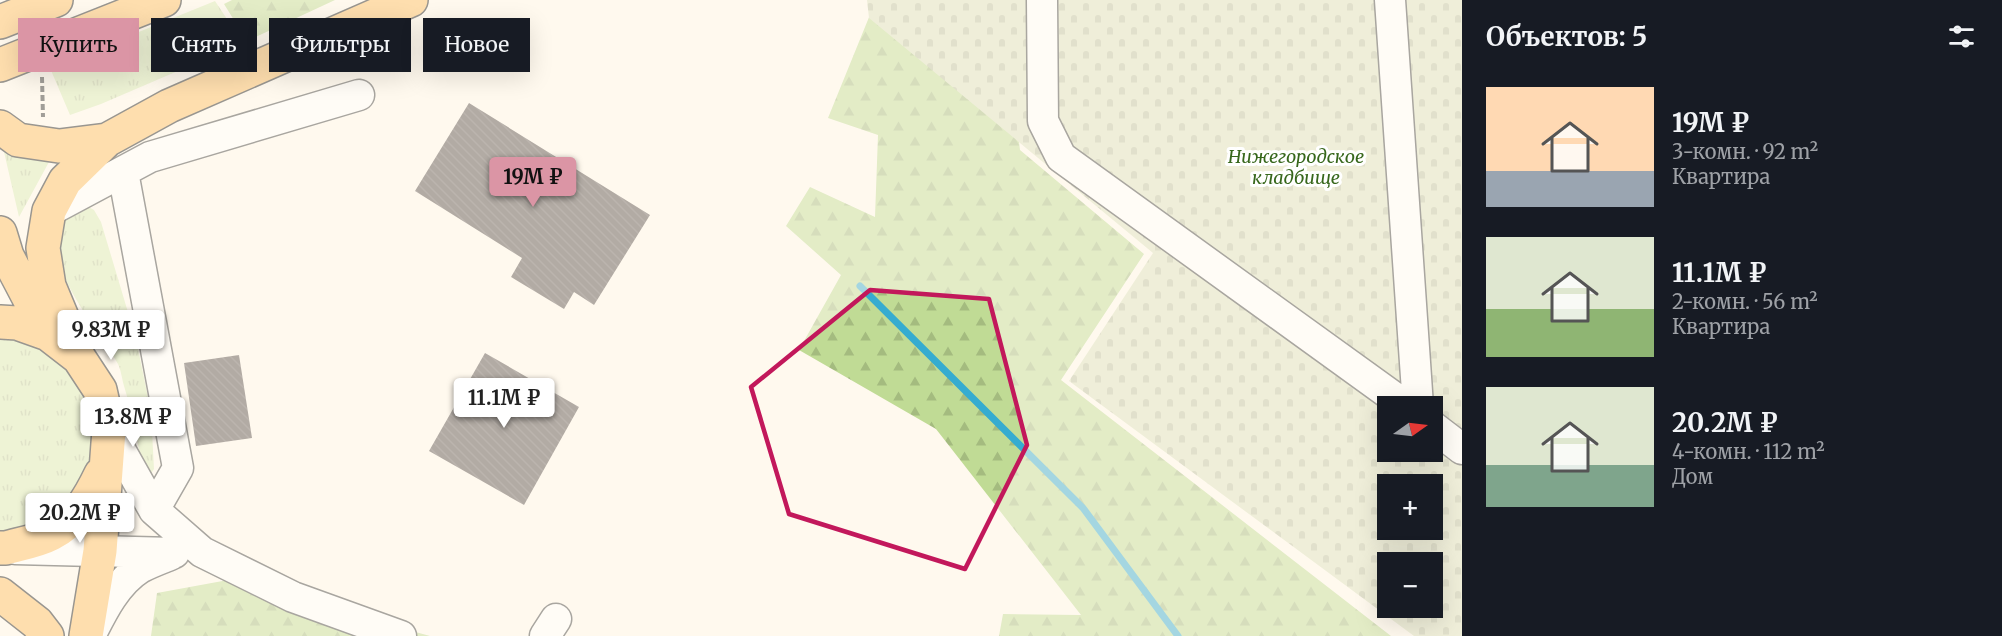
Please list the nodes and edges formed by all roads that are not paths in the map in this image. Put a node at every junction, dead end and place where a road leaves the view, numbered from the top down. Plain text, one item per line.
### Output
1 (164, 0) edge
2 (411, 0) edge
3 (1042, 0) edge
4 (1389, 0) edge
5 (47, 4) edge
6 (0, 22) edge
7 (0, 64) edge
8 (359, 95) dead end
9 (0, 127) edge
10 (107, 140) junction
11 (123, 172) junction
12 (49, 211) junction
13 (0, 233) edge
14 (0, 322) edge
15 (48, 334) junction
16 (79, 357) junction
17 (1392, 396) edge
18 (1417, 396) edge
19 (109, 430) junction
20 (1443, 434) edge
21 (1462, 448) edge
22 (106, 462) junction
23 (154, 510) junction
24 (3, 548) edge
25 (100, 551) junction
26 (188, 553) junction
27 (0, 594) edge
28 (47, 636) edge
29 (88, 636) edge
30 (401, 636) edge

1 - 7 main road
2 - 10 main road
3 - 17 lane
4 - 18 lane
5 - 6 main road
8 - 11 lane
9 - 10 main road
10 - 12 main road
11 - 12 lane
11 - 23 lane
12 - 16 main road
13 - 15 main road
14 - 15 main road
15 - 16 main road
16 - 19 main road
19 - 22 main road
19 - 23 lane
20 - 21 lane
22 - 24 main road
22 - 25 main road
23 - 26 lane
24 - 25 lane
25 - 26 lane
25 - 29 main road
26 - 29 lane
26 - 30 lane
27 - 28 main road

